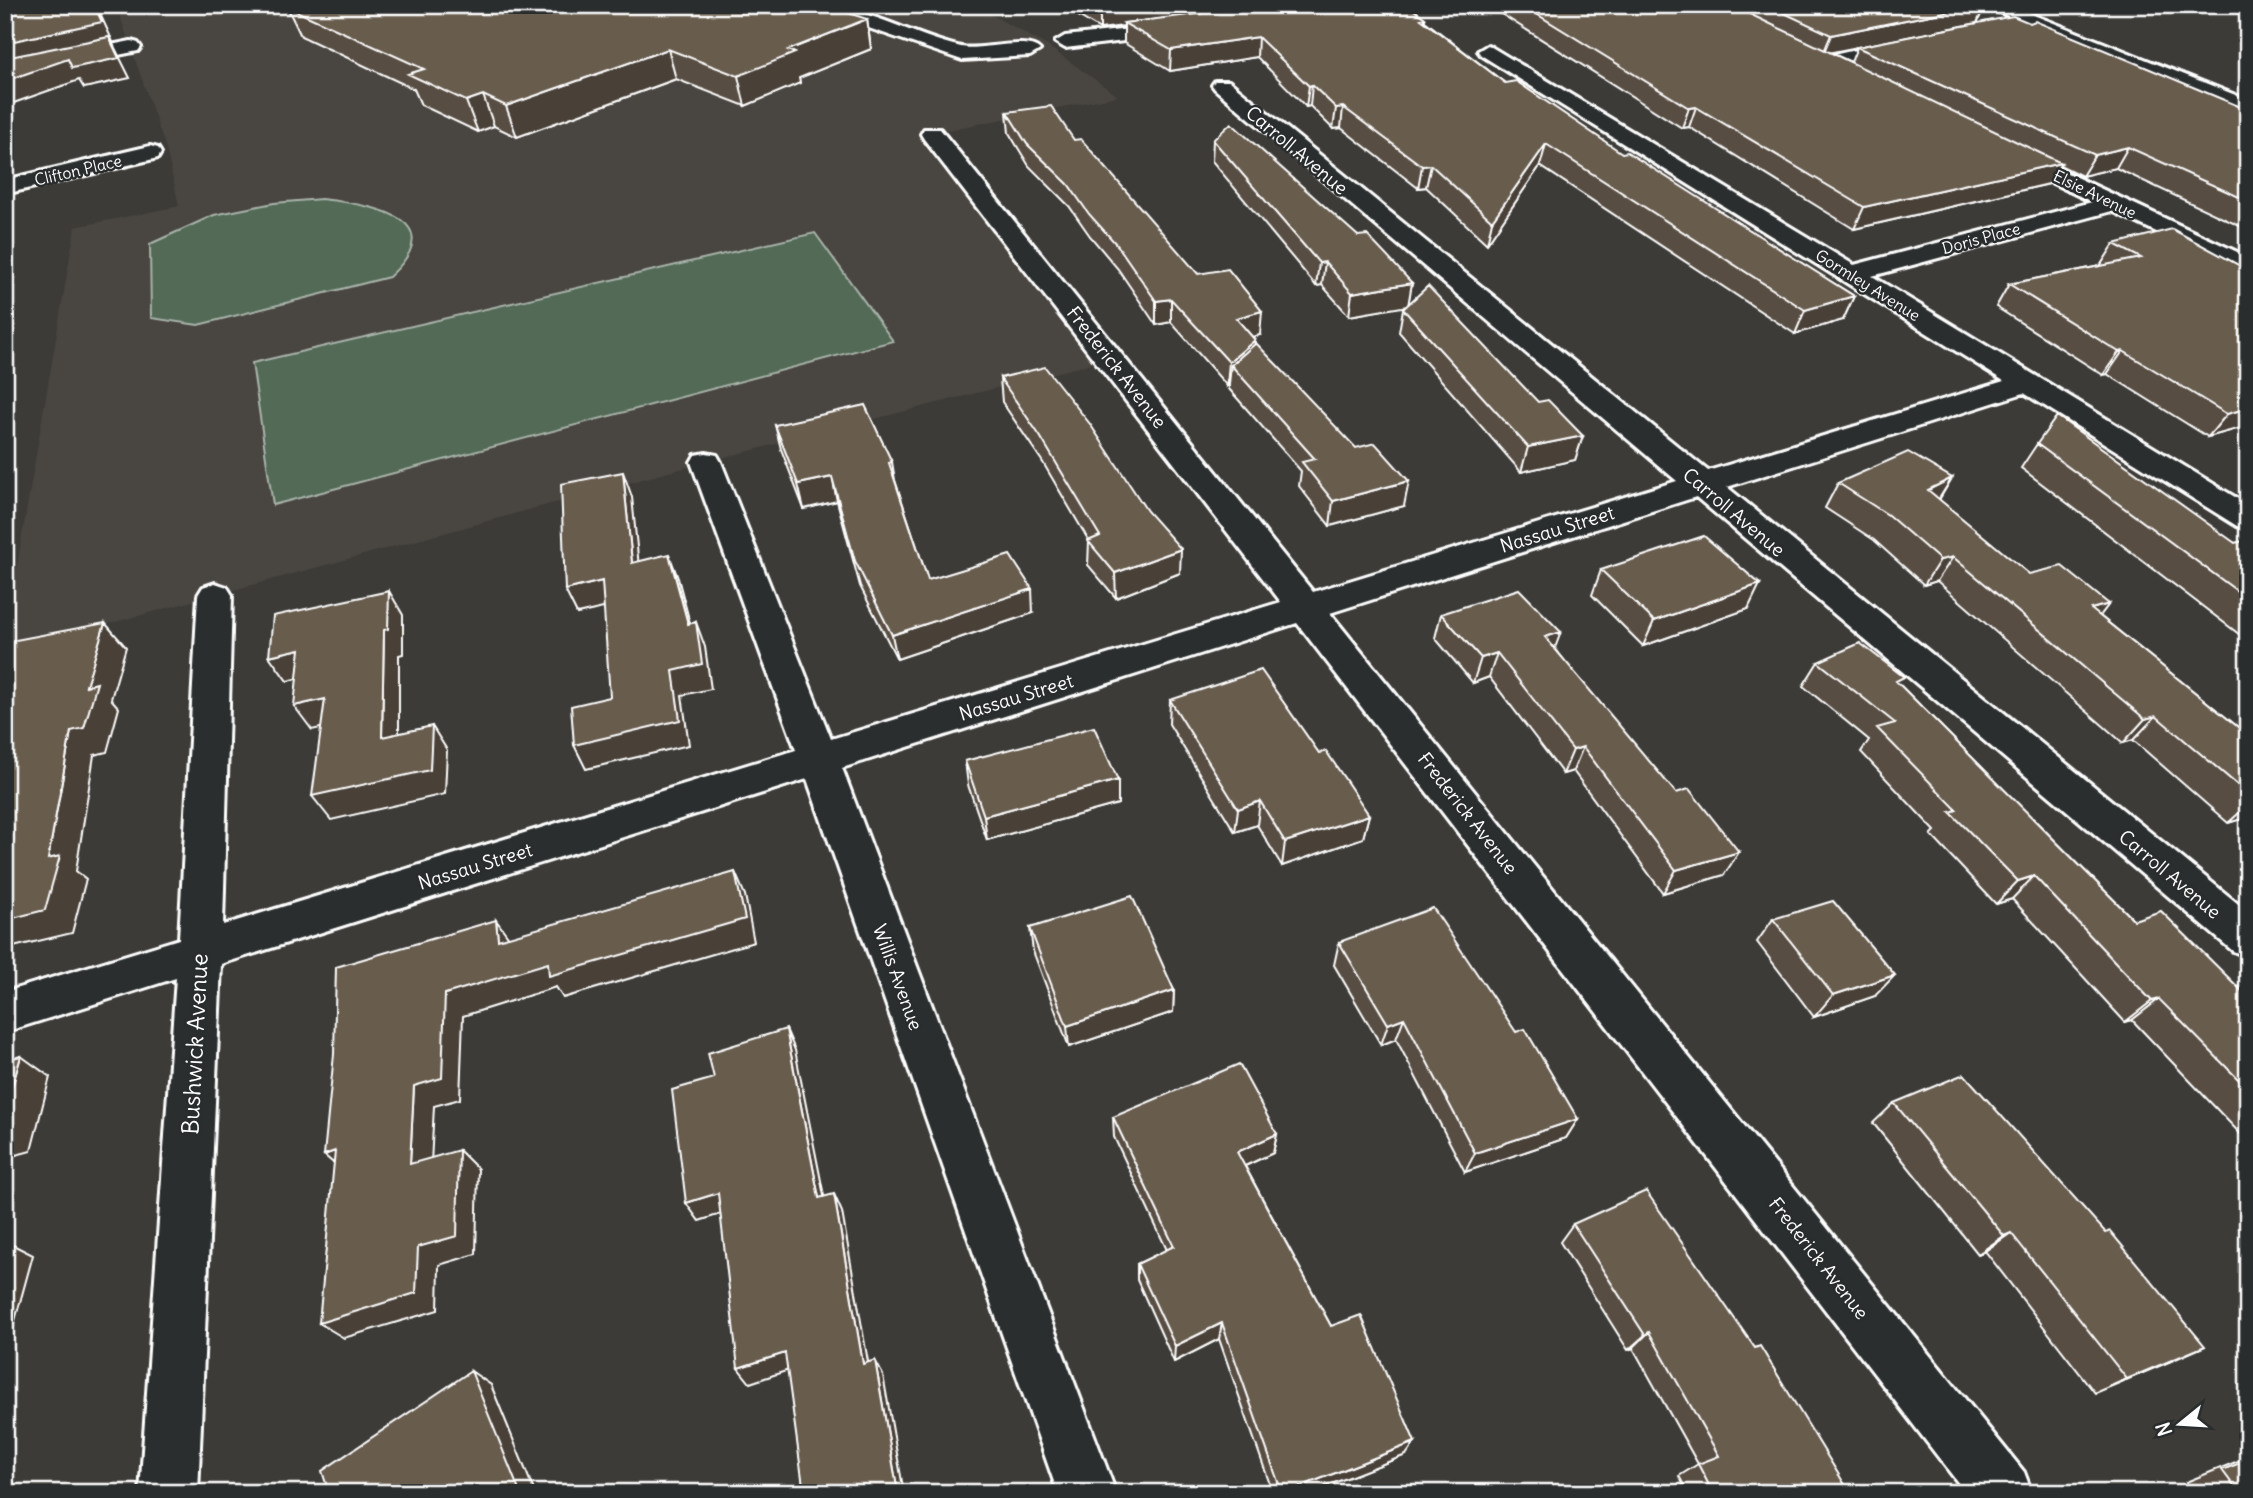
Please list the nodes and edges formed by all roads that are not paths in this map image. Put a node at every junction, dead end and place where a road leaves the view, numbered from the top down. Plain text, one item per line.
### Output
1 (820, 5) edge
2 (1991, 5) edge
3 (2030, 21) junction
4 (1993, 27) edge
5 (1194, 28) edge
6 (1927, 41) edge
7 (1065, 42) dead end
8 (131, 47) dead end
9 (1030, 50) dead end
10 (1488, 51) dead end
11 (1798, 52) edge
12 (1822, 63) junction
13 (5, 72) edge
14 (1858, 81) edge
15 (1222, 85) dead end
16 (2248, 108) edge
17 (932, 134) dead end
18 (1992, 145) edge
19 (150, 153) dead end
20 (5, 187) edge
21 (2114, 203) junction
22 (2248, 267) edge
23 (1849, 274) junction
24 (2027, 383) junction
25 (706, 462) dead end
26 (1700, 484) junction
27 (2248, 519) edge
28 (215, 595) dead end
29 (1307, 607) junction
30 (819, 759) junction
31 (2248, 939) edge
32 (200, 951) junction
33 (5, 1012) edge
34 (169, 1493) edge
35 (1087, 1493) edge
36 (2003, 1493) edge

1 - 9 street
2 - 3 street
3 - 4 street
3 - 16 street
5 - 7 street
6 - 12 street
8 - 13 street
10 - 23 street, Gormley Avenue
11 - 12 street
12 - 14 street
15 - 26 street, Carroll Avenue
17 - 29 street, Frederick Avenue
18 - 21 street, Elsie Avenue
19 - 20 street, Clifton Place
21 - 22 street, Elsie Avenue
21 - 23 street, Doris Place
23 - 24 street, Gormley Avenue
24 - 26 street, Nassau Street
24 - 27 street, Gormley Avenue
25 - 30 street, Willis Avenue
26 - 29 street, Nassau Street
26 - 31 street, Carroll Avenue
28 - 32 street, Bushwick Avenue
29 - 30 street, Nassau Street
29 - 36 street, Frederick Avenue
30 - 32 street, Nassau Street
30 - 35 street, Willis Avenue
32 - 33 street, Nassau Street
32 - 34 street, Bushwick Avenue

